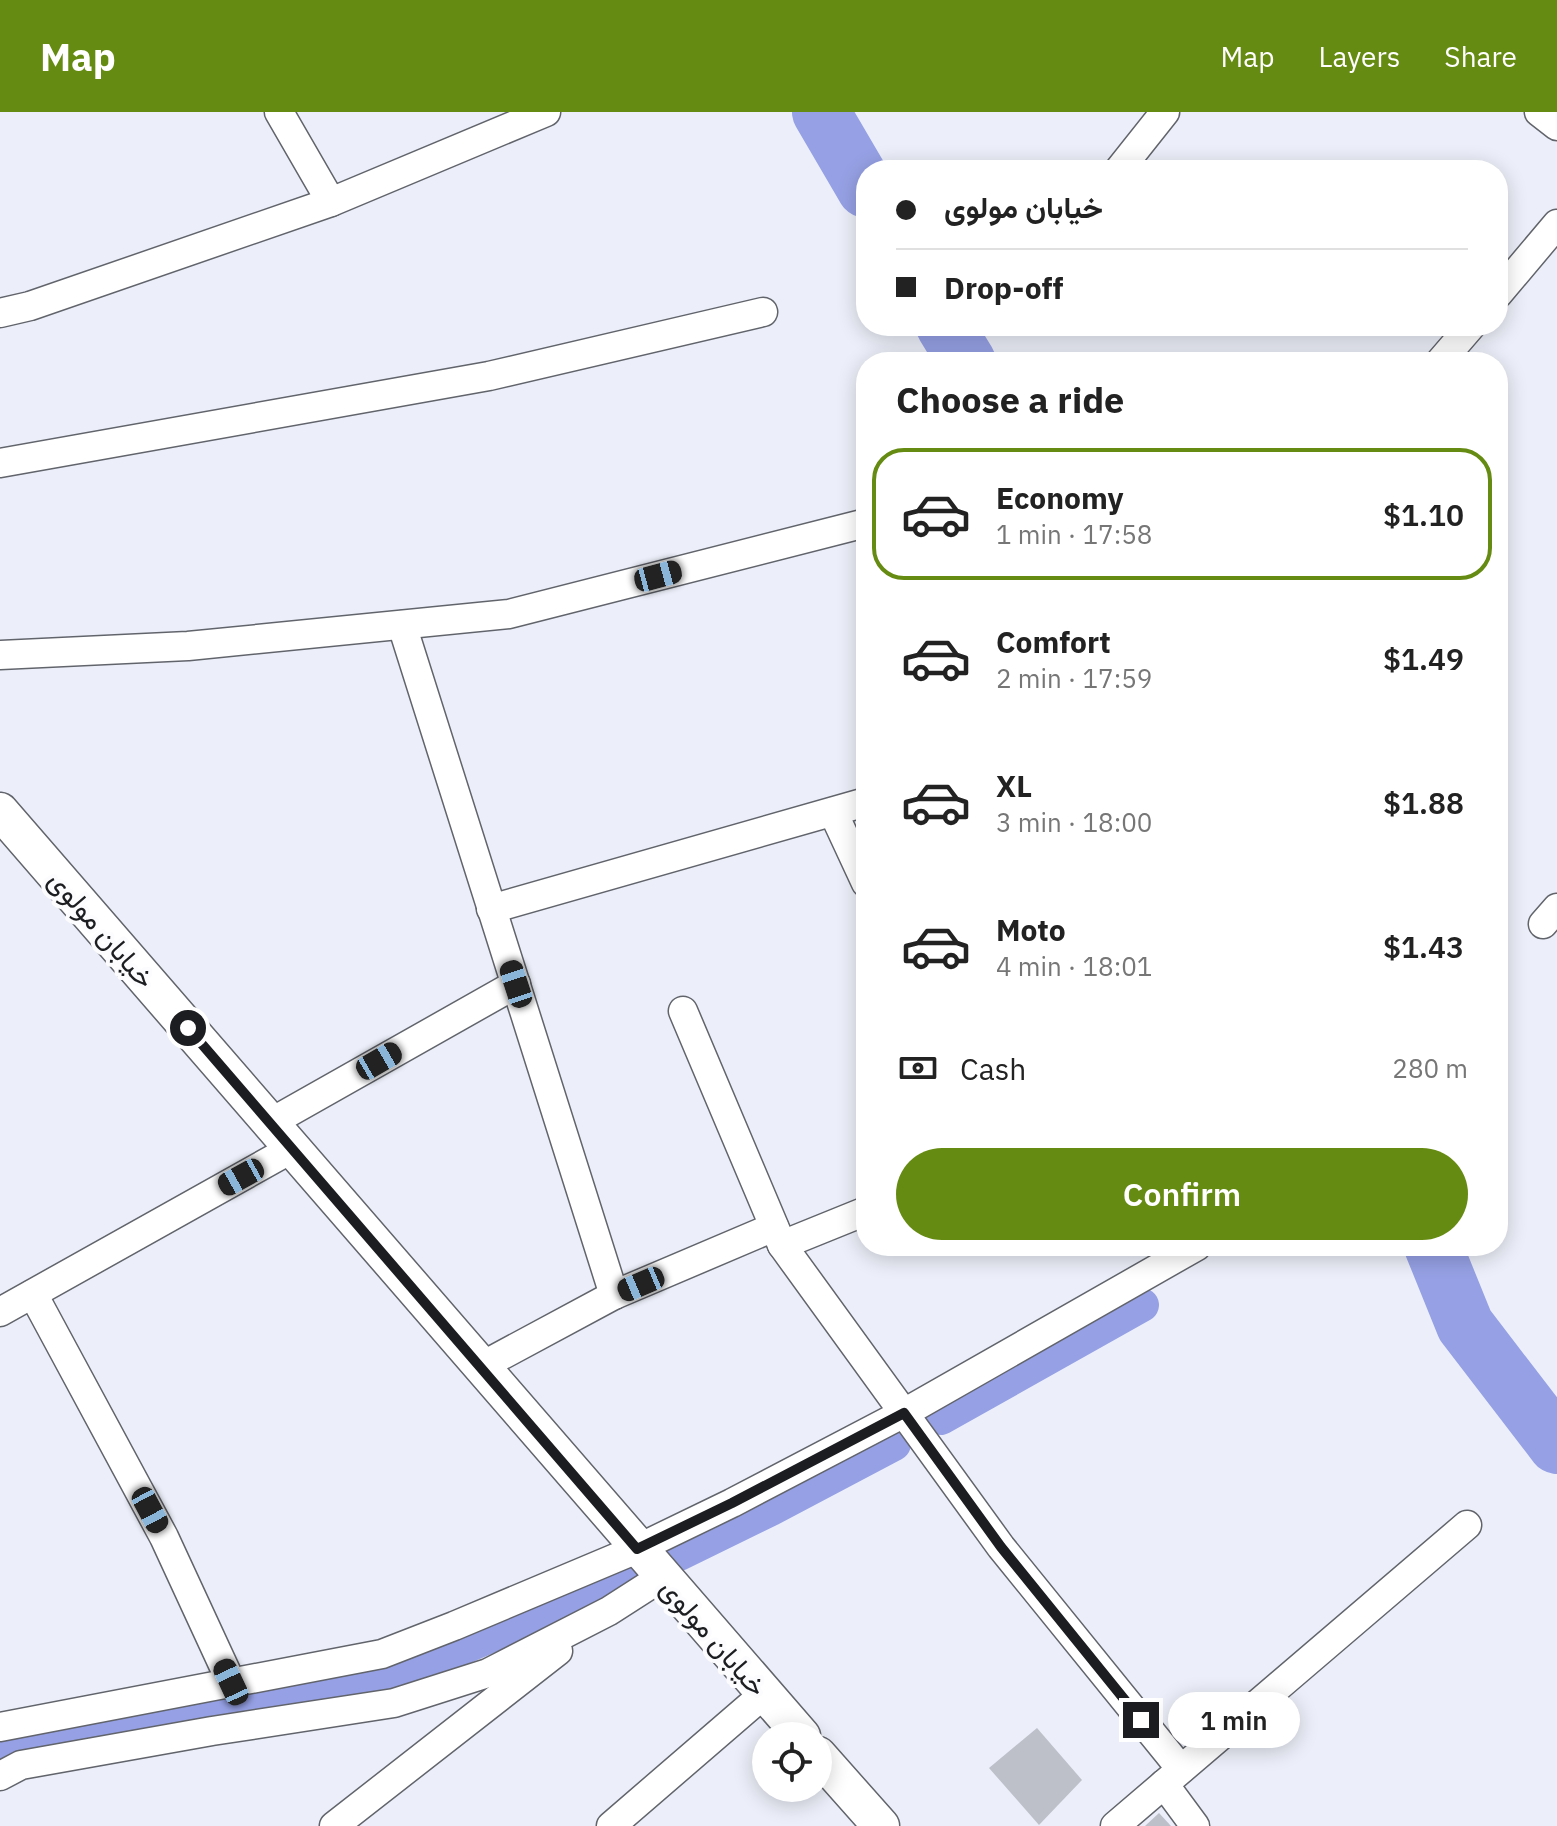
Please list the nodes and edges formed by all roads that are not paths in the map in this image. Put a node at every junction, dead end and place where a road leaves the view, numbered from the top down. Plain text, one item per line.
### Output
1 (279, 112) edge
2 (546, 112) edge
3 (1165, 112) edge
4 (1539, 112) edge
5 (1557, 126) edge
6 (1127, 160) edge
7 (331, 202) junction
8 (1557, 224) edge
9 (1508, 282) edge
10 (763, 312) dead end
11 (0, 313) edge
12 (1462, 336) edge
13 (1449, 352) edge
14 (0, 463) edge
15 (856, 526) edge
16 (402, 625) junction
17 (0, 655) edge
18 (856, 805) edge
19 (833, 812) junction
20 (1, 814) edge
21 (856, 861) edge
22 (491, 909) junction
23 (516, 984) junction
24 (683, 1011) dead end
25 (282, 1135) junction
26 (856, 1214) edge
27 (778, 1236) junction
28 (1179, 1256) edge
29 (33, 1294) junction
30 (614, 1295) junction
31 (0, 1312) edge
32 (482, 1366) junction
33 (904, 1413) junction
34 (1467, 1525) dead end
35 (637, 1549) junction
36 (662, 1577) junction
37 (609, 1611) junction
38 (231, 1682) junction
39 (764, 1694) junction
40 (789, 1722) edge
41 (0, 1727) edge
42 (832, 1771) edge
43 (0, 1776) edge
44 (1172, 1777) junction
45 (334, 1826) edge
46 (611, 1826) edge
47 (881, 1826) edge
48 (1115, 1826) edge
49 (1195, 1826) edge

1 - 7 street
2 - 7 street
3 - 6 street
4 - 5 street
7 - 11 street
8 - 9 street
10 - 14 street
12 - 13 street
15 - 16 street
16 - 17 street
16 - 22 street
18 - 19 street
19 - 21 street
19 - 22 street
20 - 25 street, خیابان مولوی
22 - 23 street
23 - 25 street
23 - 30 street
24 - 27 street
25 - 29 street
25 - 32 street, خیابان مولوی
26 - 27 street
27 - 30 street
27 - 33 street
28 - 33 street
29 - 31 street
29 - 38 street
30 - 32 street
32 - 35 street, خیابان مولوی
33 - 35 street
33 - 44 street
34 - 44 street
35 - 36 street, خیابان مولوی
35 - 38 street
36 - 37 street
36 - 39 street, خیابان مولوی
37 - 43 street
37 - 45 street
38 - 41 street
39 - 40 street, خیابان مولوی
39 - 46 street
42 - 47 street
44 - 48 street
44 - 49 street

